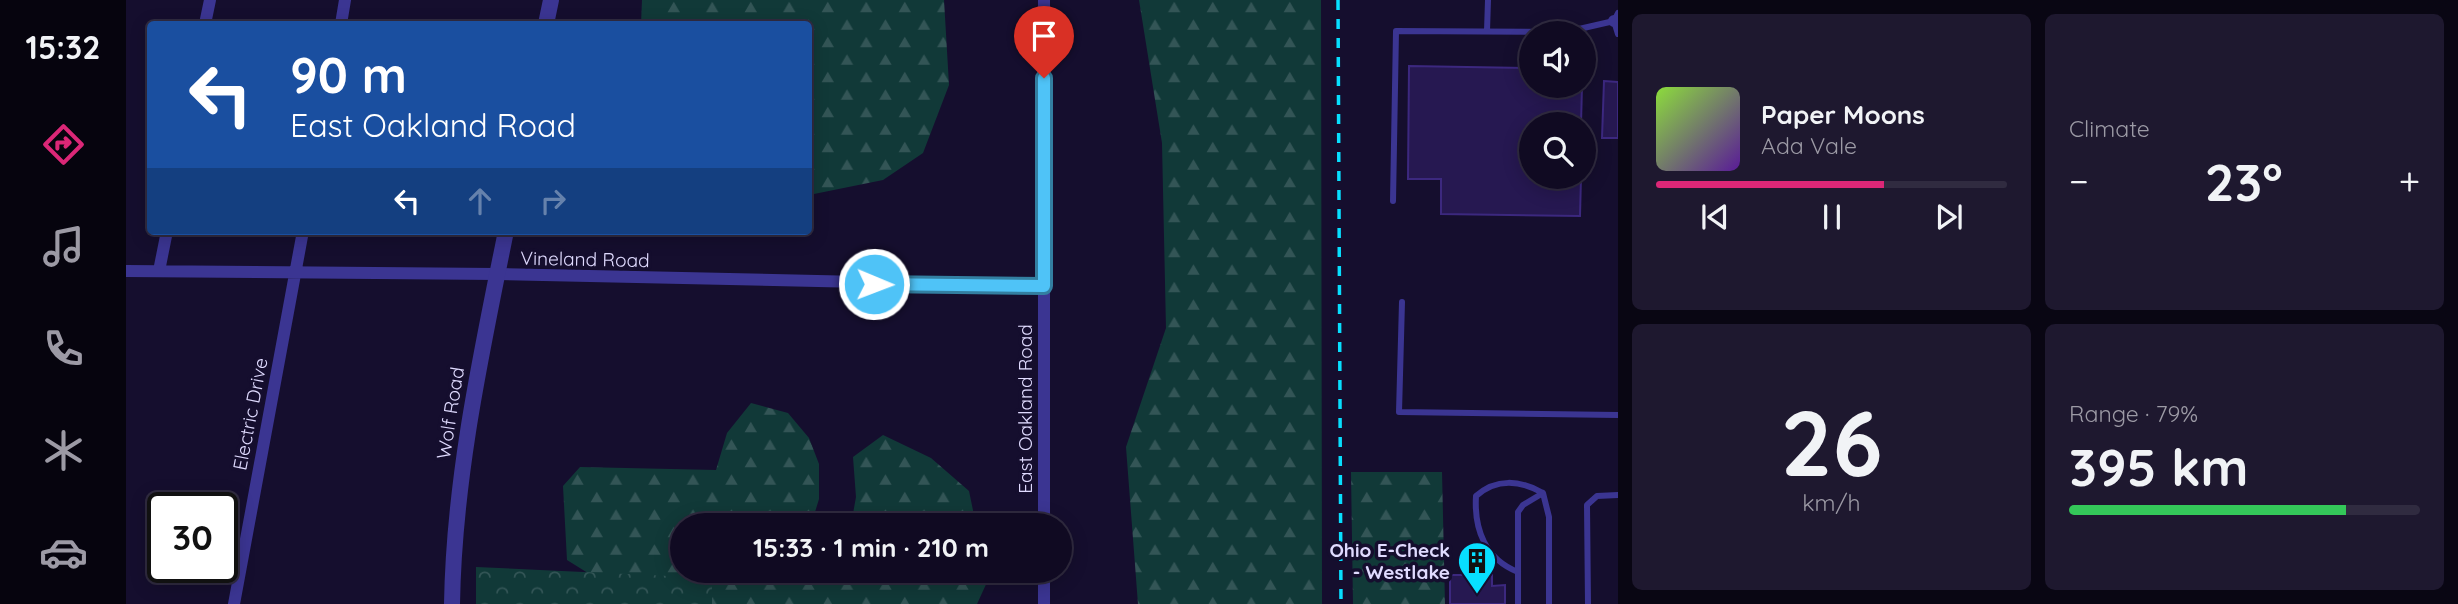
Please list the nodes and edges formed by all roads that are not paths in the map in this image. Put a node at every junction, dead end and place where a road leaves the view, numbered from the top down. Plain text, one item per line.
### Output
1 (209, 0) edge
2 (345, 0) edge
3 (551, 0) edge
4 (1044, 0) edge
5 (1488, 0) edge
6 (1617, 18) edge
7 (206, 21) edge
8 (342, 21) edge
9 (548, 21) edge
10 (1487, 31) junction
11 (1618, 34) edge
12 (1394, 201) dead end
13 (166, 235) edge
14 (302, 235) edge
15 (505, 235) edge
16 (126, 271) edge
17 (159, 271) junction
18 (497, 274) junction
19 (295, 275) junction
20 (1044, 286) junction
21 (1402, 302) dead end
22 (1618, 415) edge
23 (1543, 493) junction
24 (1618, 495) edge
25 (1044, 513) edge
26 (1518, 572) junction
27 (1044, 583) edge
28 (234, 604) edge
29 (452, 604) edge
30 (1044, 604) edge
31 (1518, 604) edge
32 (1549, 604) edge
33 (1588, 604) edge

1 - 7 street
2 - 8 street
3 - 9 street
4 - 20 street, East Oakland Road
5 - 10 lane
6 - 10 lane
6 - 11 lane
10 - 12 lane
13 - 17 street
14 - 19 street, Electric Drive
15 - 18 street, Wolf Road
16 - 17 street, Vineland Road
17 - 19 street, Vineland Road
18 - 19 street, Vineland Road
18 - 20 street, Vineland Road
18 - 29 street, Wolf Road
19 - 28 street, Electric Drive
20 - 25 street, East Oakland Road
21 - 22 lane
23 - 26 lane
23 - 26 lane
23 - 32 lane
24 - 33 lane
26 - 31 lane
27 - 30 street

